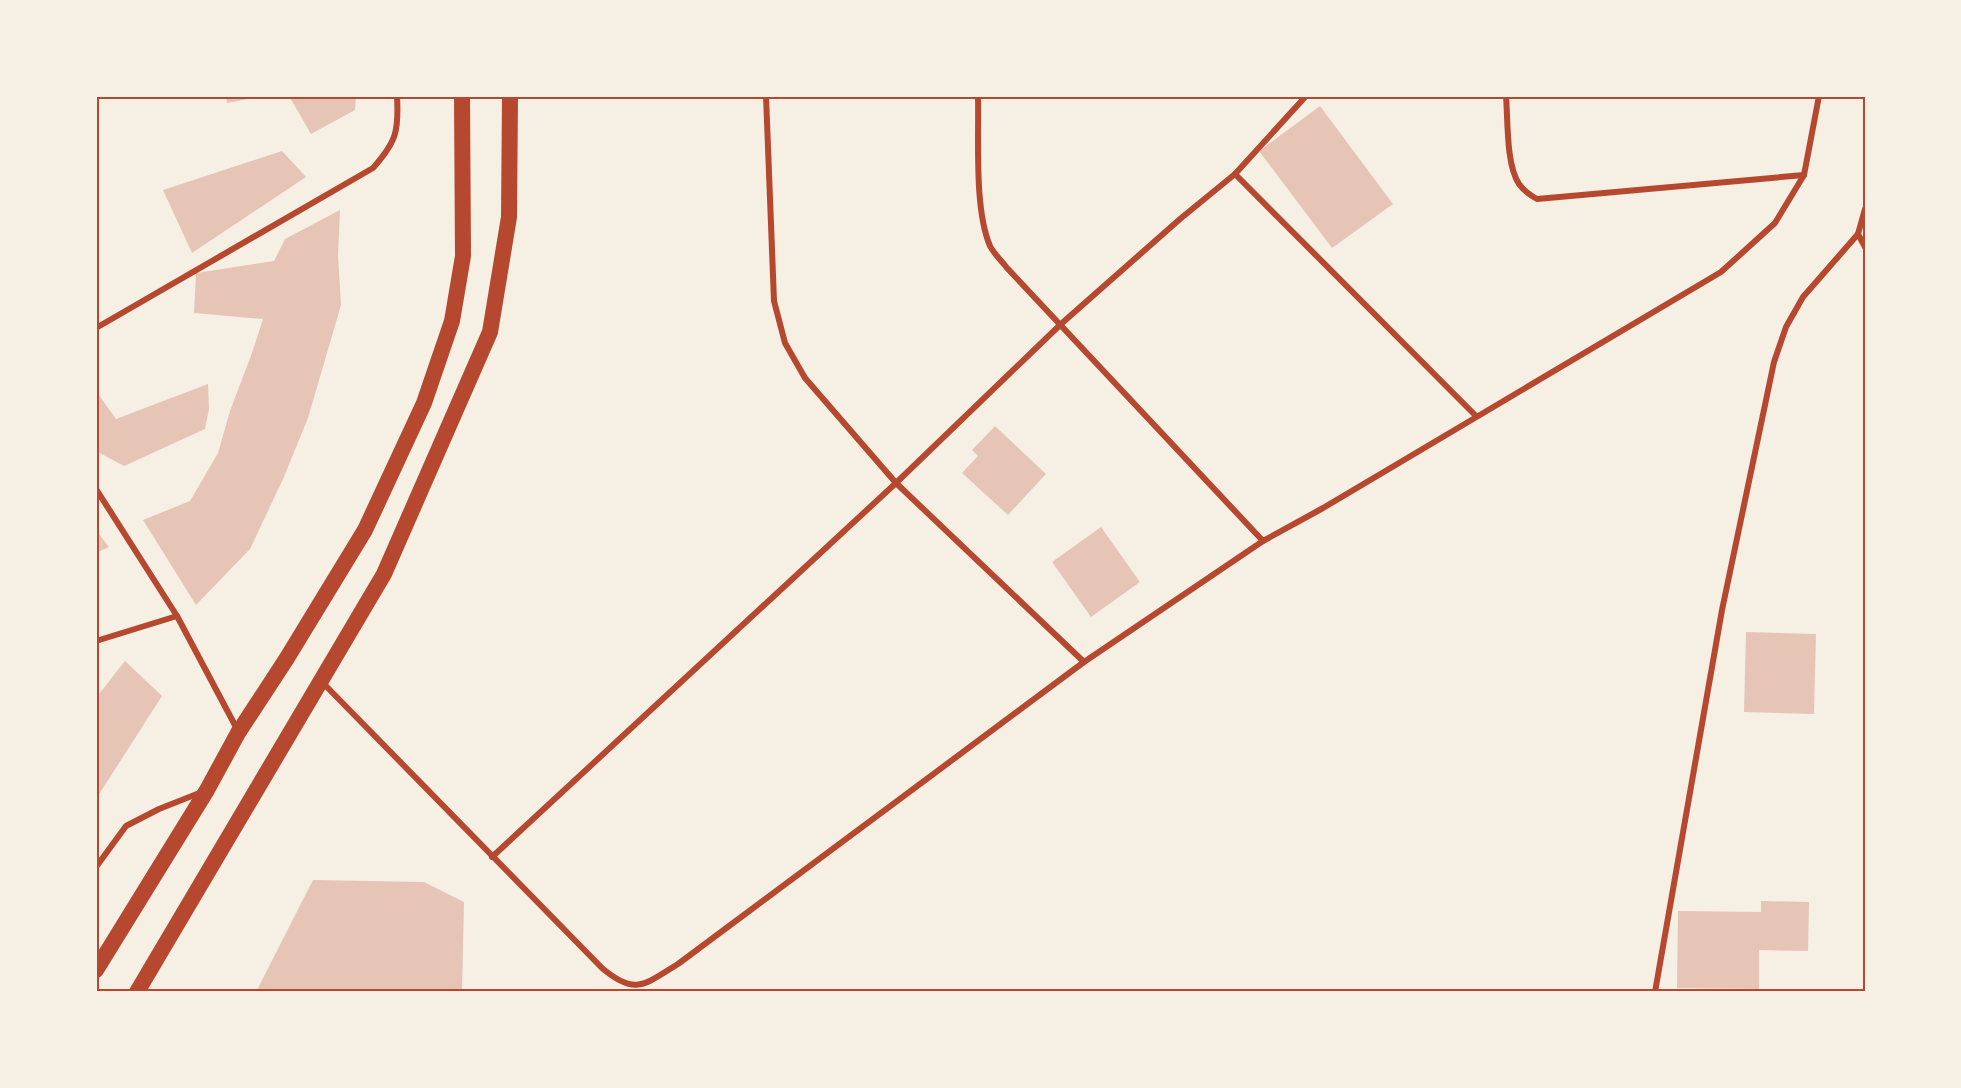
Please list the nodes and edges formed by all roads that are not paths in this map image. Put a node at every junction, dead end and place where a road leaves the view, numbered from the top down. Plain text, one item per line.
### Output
1 (398, 96) edge
2 (462, 96) edge
3 (510, 96) edge
4 (766, 96) edge
5 (978, 96) edge
6 (1306, 96) edge
7 (1506, 96) edge
8 (1818, 96) edge
9 (1235, 174) junction
10 (1804, 175) junction
11 (1865, 209) edge
12 (1858, 234) junction
13 (1865, 247) edge
14 (1061, 324) junction
15 (96, 328) edge
16 (1476, 416) junction
17 (896, 483) junction
18 (96, 489) edge
19 (1263, 541) junction
20 (177, 616) junction
21 (96, 641) edge
22 (1084, 663) junction
23 (321, 681) junction
24 (238, 733) junction
25 (207, 790) junction
26 (492, 857) junction
27 (96, 867) edge
28 (96, 970) edge
29 (632, 989) edge
30 (138, 992) edge
31 (1655, 992) edge

1 - 15 street
2 - 24 highway
3 - 23 highway
4 - 17 street
5 - 14 street
6 - 9 street
7 - 10 street
8 - 10 street
9 - 14 street
9 - 16 street
10 - 16 street
11 - 12 street
12 - 13 street
12 - 31 street
14 - 17 street
14 - 19 street
16 - 19 street
17 - 22 street
17 - 26 street
18 - 20 street
19 - 22 street
20 - 21 street
20 - 24 street
22 - 29 street
23 - 26 street
23 - 30 highway
24 - 25 highway
25 - 27 street
25 - 28 highway
26 - 29 street

